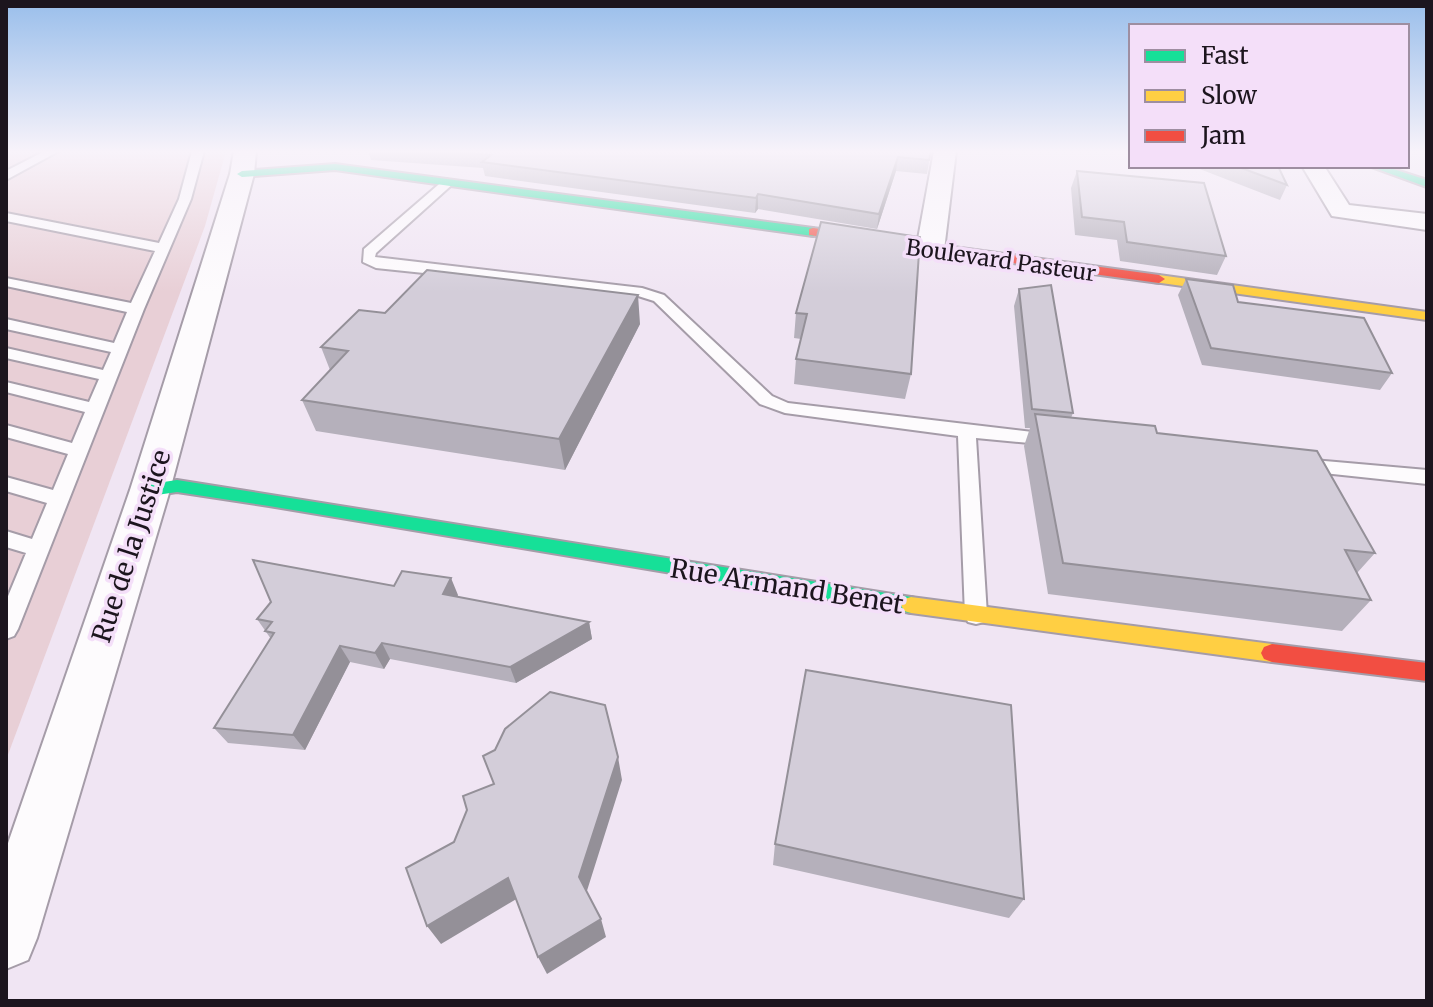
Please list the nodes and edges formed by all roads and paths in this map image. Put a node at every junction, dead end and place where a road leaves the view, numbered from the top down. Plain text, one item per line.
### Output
1 (185, 198) edge
2 (234, 198) edge
3 (431, 198) edge
4 (562, 198) edge
5 (938, 198) edge
6 (1333, 198) edge
7 (6, 217) edge
8 (1427, 222) edge
9 (163, 248) junction
10 (930, 250) junction
11 (6, 282) edge
12 (136, 309) junction
13 (1427, 316) edge
14 (6, 324) edge
15 (120, 349) junction
16 (6, 353) edge
17 (109, 376) junction
18 (6, 387) edge
19 (95, 409) junction
20 (6, 431) edge
21 (967, 431) junction
22 (1062, 441) edge
23 (79, 451) junction
24 (1284, 463) edge
25 (1427, 477) edge
26 (6, 484) edge
27 (150, 490) junction
28 (59, 499) junction
29 (6, 539) edge
30 (38, 549) junction
31 (976, 615) junction
32 (8, 619) edge
33 (1427, 672) edge
34 (6, 938) edge

1 - 9 lane
2 - 27 street, Rue de la Justice
3 - 21 lane
4 - 10 street, Boulevard Pasteur
5 - 10 street
6 - 8 street
7 - 9 lane
9 - 12 lane
10 - 13 street, Boulevard Pasteur
11 - 12 lane
12 - 15 lane
14 - 15 lane
15 - 17 lane
16 - 17 lane
17 - 19 lane
18 - 19 lane
19 - 23 lane
20 - 23 lane
21 - 22 lane
21 - 31 lane
23 - 28 lane
24 - 25 lane
26 - 28 lane
27 - 31 street, Rue Armand Benet
27 - 34 street, Rue de la Justice
28 - 30 lane
29 - 30 lane
30 - 32 lane
31 - 33 street, Rue Armand Benet

